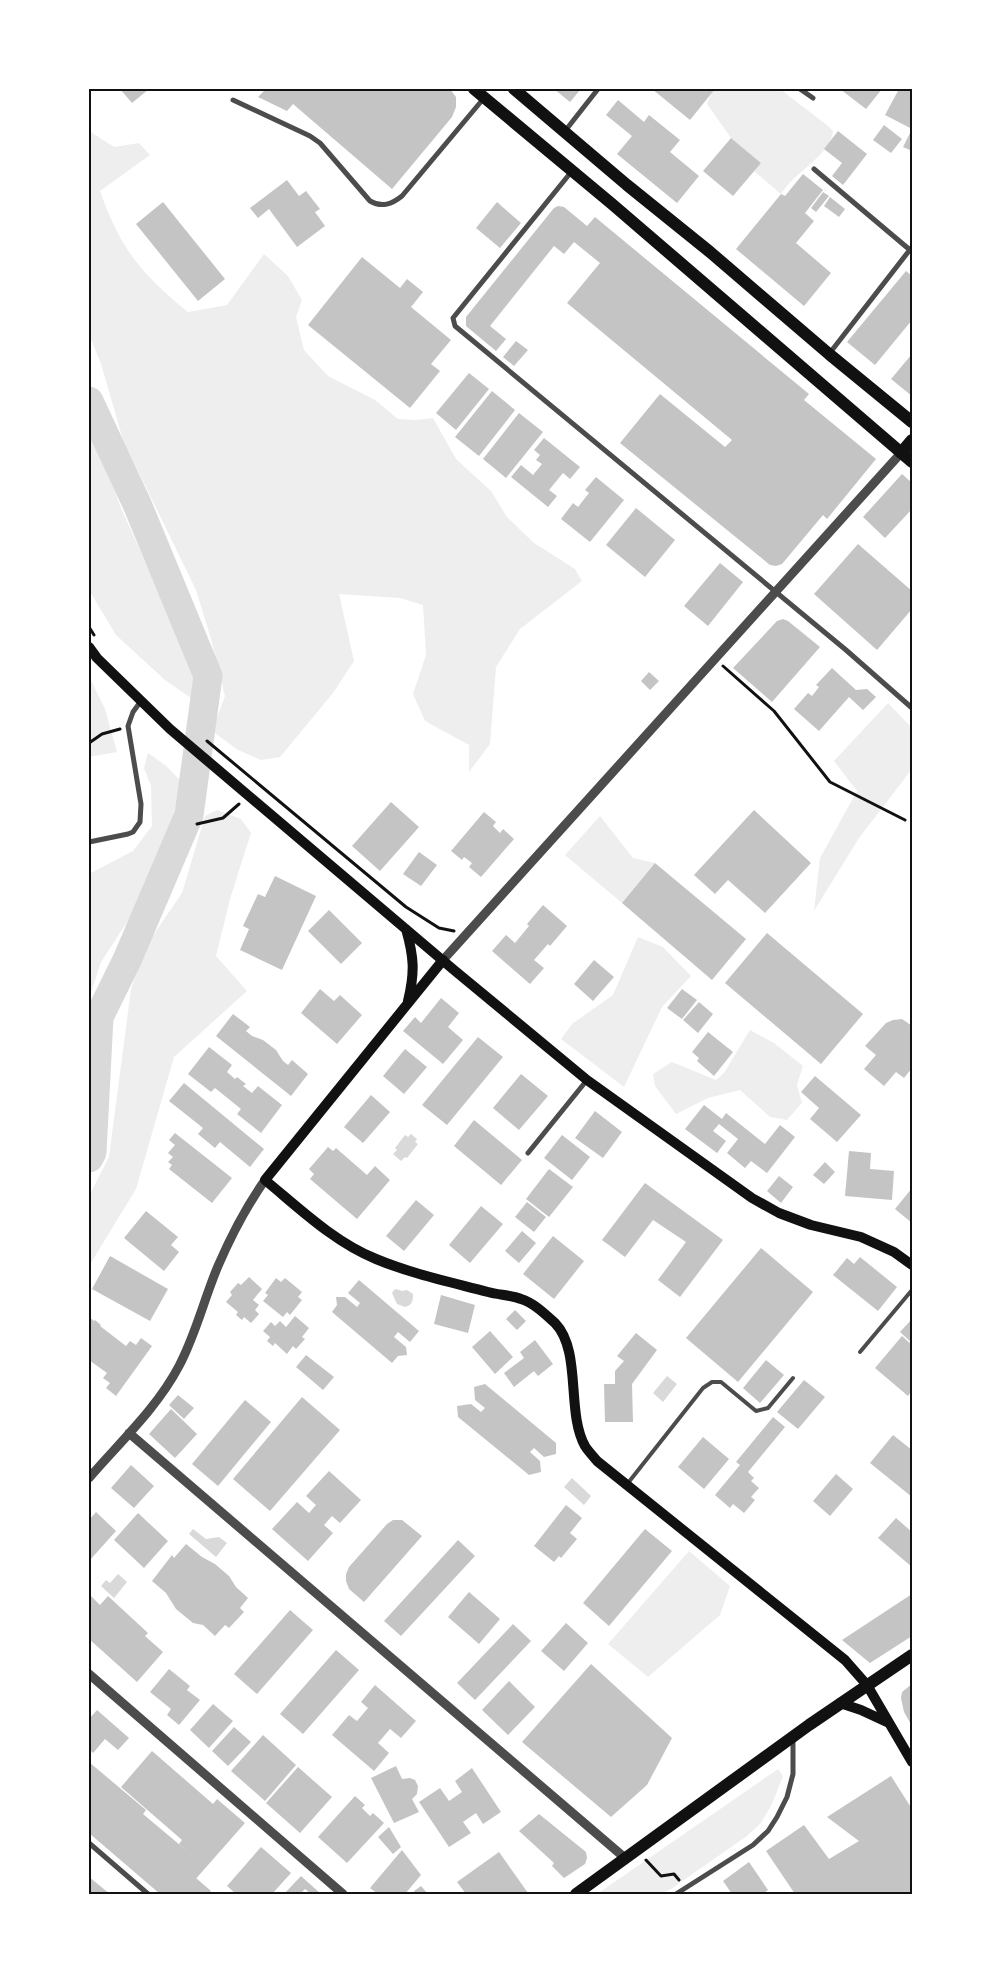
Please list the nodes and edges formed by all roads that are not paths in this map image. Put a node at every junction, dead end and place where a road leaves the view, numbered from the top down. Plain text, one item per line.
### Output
1 (474, 89) edge
2 (514, 89) edge
3 (598, 89) edge
4 (800, 89) edge
5 (485, 98) junction
6 (813, 98) dead end
7 (234, 100) dead end
8 (565, 131) junction
9 (814, 168) dead end
10 (572, 171) junction
11 (911, 248) edge
12 (829, 354) junction
13 (912, 422) edge
14 (912, 440) edge
15 (901, 453) junction
16 (912, 462) edge
17 (776, 592) junction
18 (89, 647) edge
19 (141, 701) junction
20 (912, 708) edge
21 (89, 842) edge
22 (406, 928) junction
23 (443, 960) junction
24 (407, 1003) junction
25 (587, 1080) junction
26 (528, 1153) dead end
27 (265, 1180) junction
28 (912, 1265) edge
29 (912, 1290) edge
30 (860, 1352) dead end
31 (793, 1378) dead end
32 (129, 1433) junction
33 (89, 1478) edge
34 (626, 1486) junction
35 (912, 1655) edge
36 (89, 1674) edge
37 (867, 1685) junction
38 (840, 1703) junction
39 (889, 1723) junction
40 (792, 1737) junction
41 (912, 1762) edge
42 (89, 1843) edge
43 (625, 1858) junction
44 (148, 1894) edge
45 (343, 1894) edge
46 (576, 1894) edge
47 (676, 1894) edge

1 - 5 main road
2 - 8 main road
3 - 8 street
4 - 6 street
5 - 7 street
5 - 10 main road
8 - 12 main road
9 - 11 street
10 - 15 main road
10 - 17 street
11 - 12 street
12 - 13 main road
14 - 15 main road
15 - 16 main road
15 - 17 street
17 - 20 street
17 - 23 street
18 - 19 main road
19 - 21 street
19 - 22 main road
22 - 23 main road
22 - 24 main road
23 - 24 main road
23 - 25 main road
24 - 27 main road
25 - 26 street
25 - 28 main road
27 - 32 street
27 - 34 main road
29 - 30 lane
31 - 34 lane
32 - 33 street
32 - 43 street
34 - 37 main road
35 - 37 main road
36 - 45 street
37 - 38 main road
37 - 39 main road
38 - 39 main road
38 - 40 main road
39 - 41 main road
40 - 43 main road
40 - 47 street
42 - 44 street
43 - 46 main road

